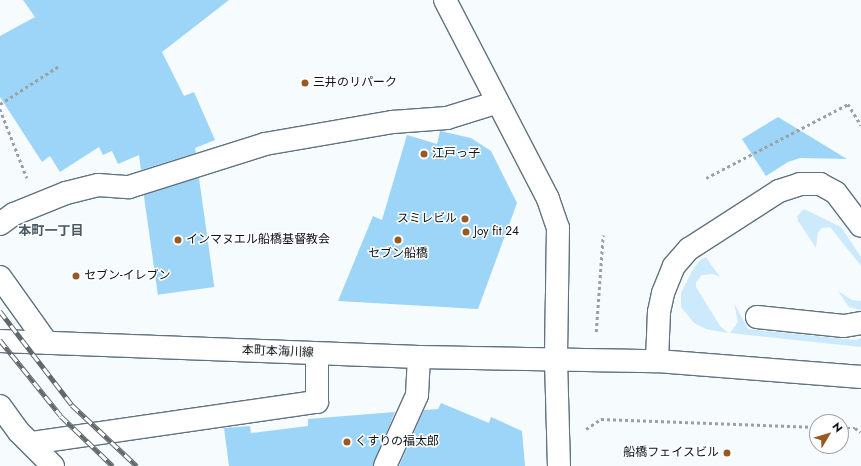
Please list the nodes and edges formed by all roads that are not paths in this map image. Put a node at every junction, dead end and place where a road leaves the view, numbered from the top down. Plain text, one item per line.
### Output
1 (445, 0) edge
2 (498, 102) junction
3 (0, 224) edge
4 (861, 226) edge
5 (0, 277) edge
6 (757, 317) dead end
7 (861, 323) edge
8 (0, 341) edge
9 (46, 343) junction
10 (317, 354) junction
11 (419, 357) junction
12 (556, 360) junction
13 (657, 361) junction
14 (861, 377) edge
15 (0, 406) edge
16 (17, 436) edge
17 (53, 466) edge
18 (385, 466) edge
19 (559, 466) edge

1 - 2 street
2 - 3 street
2 - 12 street
4 - 13 street
5 - 9 street
6 - 7 street
8 - 9 street, 本町本海川線
9 - 10 street, 本町本海川線
10 - 11 street, 本町本海川線
10 - 16 street
11 - 12 street, 本町本海川線
11 - 18 street
12 - 13 street, 本町本海川線
12 - 19 street
13 - 14 street, 本町本海川線
15 - 16 street
16 - 17 street

